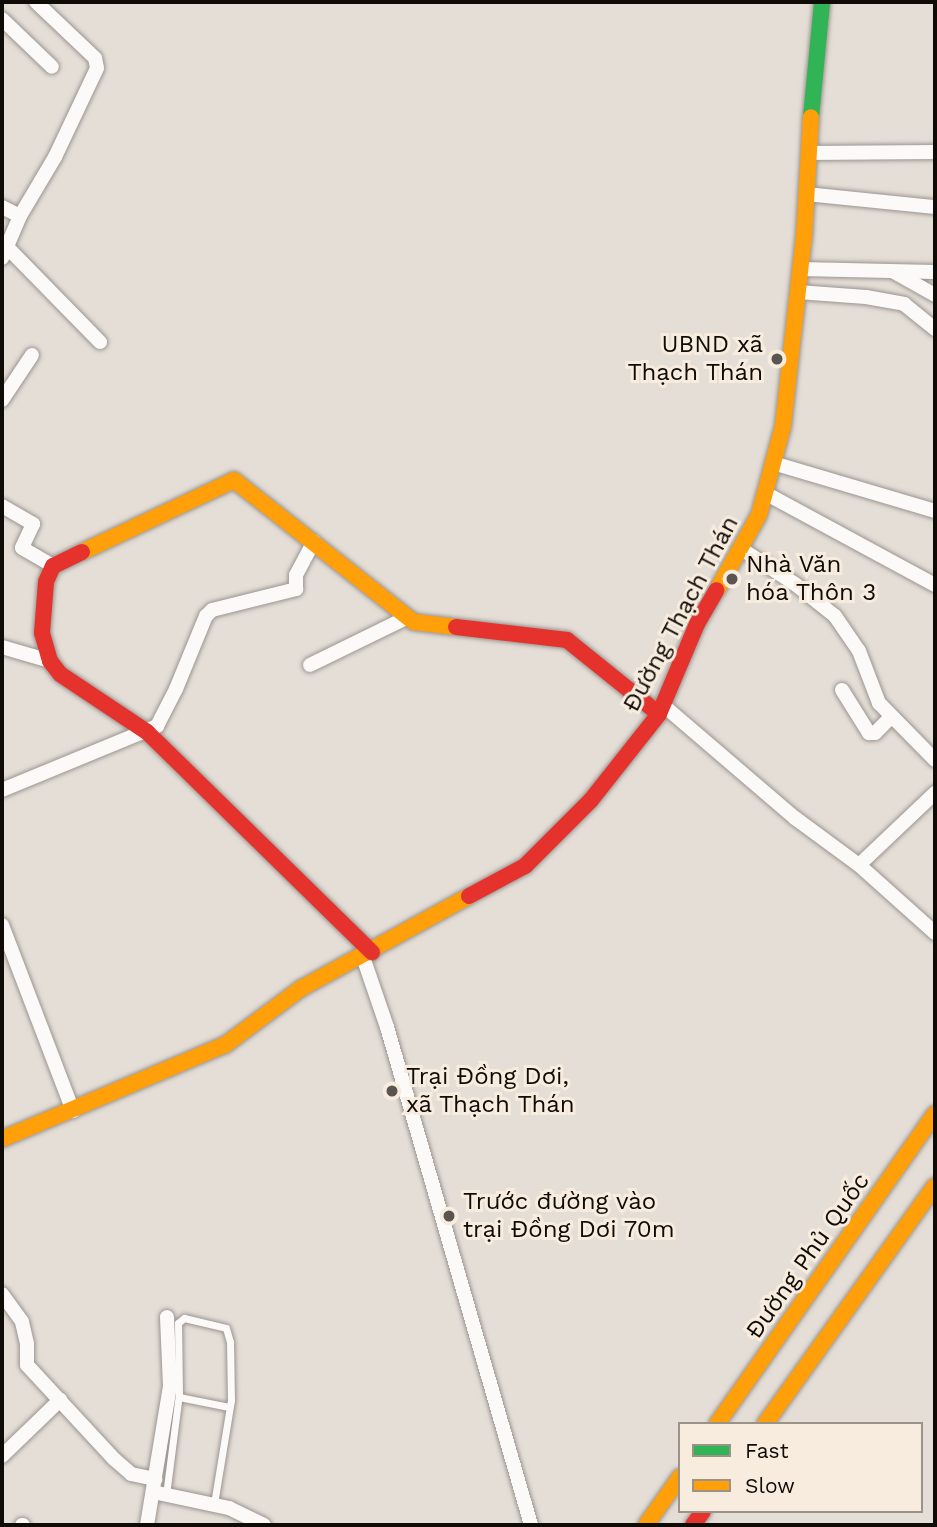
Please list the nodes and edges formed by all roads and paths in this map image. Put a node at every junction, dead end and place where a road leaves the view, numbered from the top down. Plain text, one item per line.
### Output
1 (36, 2) edge
2 (822, 2) edge
3 (2, 19) edge
4 (52, 67) dead end
5 (935, 152) edge
6 (809, 153) junction
7 (806, 194) junction
8 (2, 207) edge
9 (935, 207) edge
10 (20, 216) junction
11 (4, 253) edge
12 (800, 269) junction
13 (890, 270) junction
14 (935, 272) edge
15 (798, 292) junction
16 (935, 295) edge
17 (935, 329) edge
18 (100, 342) dead end
19 (32, 355) dead end
20 (2, 400) edge
21 (773, 463) junction
22 (765, 494) junction
23 (2, 506) edge
24 (935, 511) edge
25 (314, 541) junction
26 (740, 548) junction
27 (53, 566) junction
28 (935, 585) edge
29 (406, 618) junction
30 (2, 647) edge
31 (50, 661) junction
32 (310, 664) dead end
33 (842, 690) dead end
34 (661, 709) junction
35 (891, 717) junction
36 (147, 732) junction
37 (935, 760) edge
38 (2, 790) edge
39 (935, 793) edge
40 (859, 864) junction
41 (2, 925) edge
42 (935, 933) edge
43 (5, 942) edge
44 (367, 955) junction
45 (73, 1111) junction
46 (935, 1114) edge
47 (2, 1139) edge
48 (935, 1186) edge
49 (2, 1294) edge
50 (167, 1317) dead end
51 (179, 1397) junction
52 (60, 1400) junction
53 (229, 1407) junction
54 (718, 1422) edge
55 (766, 1422) edge
56 (2, 1456) edge
57 (678, 1480) edge
58 (158, 1489) junction
59 (214, 1504) junction
60 (240, 1519) edge
61 (147, 1525) edge
62 (264, 1525) edge
63 (531, 1525) edge
64 (646, 1525) edge

1 - 10 street
2 - 6 street, Đường Thạch Thán
3 - 4 street
5 - 6 street
6 - 7 street, Đường Thạch Thán
7 - 9 street
7 - 12 street, Đường Thạch Thán
8 - 10 street
10 - 11 street
11 - 18 street
12 - 13 street
12 - 15 street, Đường Thạch Thán
13 - 14 street
13 - 16 street
15 - 17 street
15 - 21 street, Đường Thạch Thán
19 - 20 street
21 - 22 street, Đường Thạch Thán
21 - 24 street
22 - 26 street, Đường Thạch Thán
22 - 28 street
23 - 27 street
25 - 27 street
25 - 29 street
25 - 36 street
26 - 34 street, Đường Thạch Thán
26 - 35 street
27 - 31 street
29 - 32 street
29 - 34 street
30 - 31 street
31 - 36 street
33 - 35 street
34 - 40 street
34 - 44 street, Đường Thạch Thán
35 - 37 street
36 - 38 street
36 - 44 street
39 - 40 street
40 - 42 street
41 - 43 street
43 - 45 street
44 - 45 street, Đường Thạch Thán
44 - 63 street
45 - 47 street, Đường Thạch Thán
46 - 54 street, Đường Phủ Quốc
48 - 55 street
49 - 52 street
50 - 58 street
51 - 53 lane
51 - 53 lane
51 - 58 lane
52 - 56 street
52 - 58 street
53 - 59 lane
57 - 64 street
58 - 59 street
58 - 61 street
59 - 60 street
60 - 62 street

